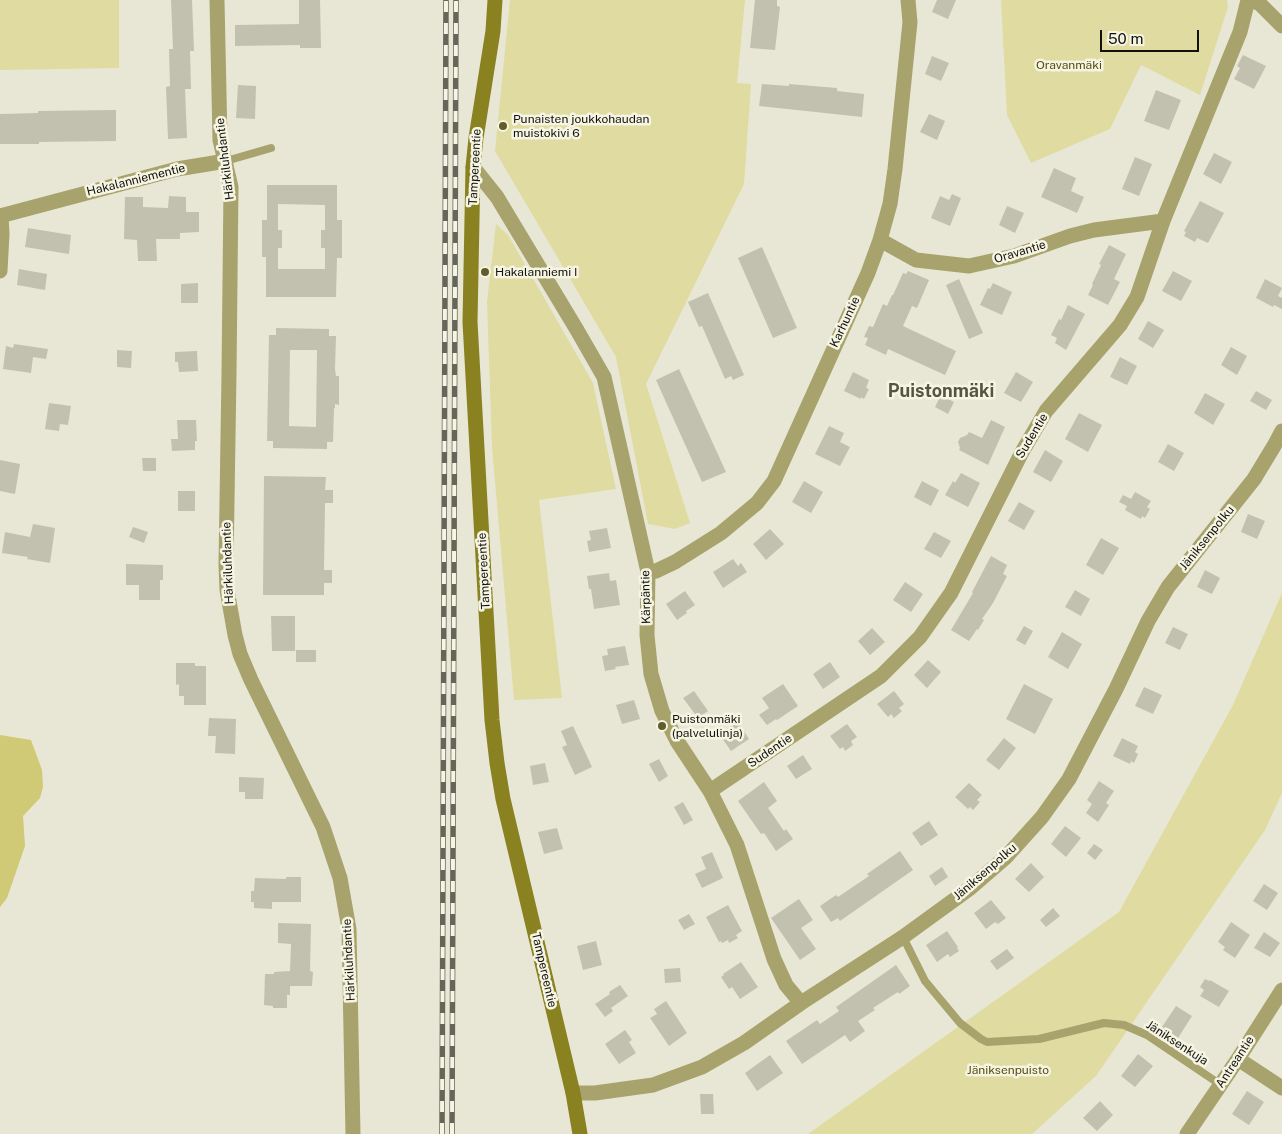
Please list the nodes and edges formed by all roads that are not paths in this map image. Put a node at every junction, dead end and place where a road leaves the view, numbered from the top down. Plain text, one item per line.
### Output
1 (217, 0) edge
2 (495, 0) edge
3 (908, 0) edge
4 (1249, 0) edge
5 (1282, 26) edge
6 (271, 148) dead end
7 (226, 161) junction
8 (473, 167) junction
9 (0, 216) edge
10 (1163, 222) junction
11 (880, 240) junction
12 (0, 271) edge
13 (1282, 431) edge
14 (648, 572) junction
15 (710, 792) junction
16 (903, 937) junction
17 (1282, 990) edge
18 (802, 1002) junction
19 (1238, 1059) junction
20 (1220, 1085) junction
21 (1282, 1088) edge
22 (573, 1092) junction
23 (353, 1134) edge
24 (580, 1134) edge
25 (1187, 1134) edge

1 - 7 street, Härkiluhdantie
2 - 8 main road, Tampereentie
3 - 11 street, Karhuntie
4 - 5 street
4 - 10 street, Sudentie
6 - 7 lane, Hakalanniementie
7 - 9 street, Hakalanniementie
7 - 23 street, Härkiluhdantie
8 - 14 street, Kärpäntie
8 - 22 main road, Tampereentie
9 - 12 street
10 - 11 street, Oravantie
10 - 15 street, Sudentie
11 - 14 street, Karhuntie
13 - 16 street, Jäniksenpolku
14 - 15 street, Kärpäntie
15 - 18 street, Kärpäntie
16 - 18 street, Jäniksenpolku
16 - 20 lane, Jäniksenkuja
17 - 19 street, Antreantie
18 - 22 street, Jäniksenpolku
19 - 20 street, Antreantie
19 - 21 street
20 - 25 street, Antreantie
22 - 24 main road, Tampereentie

